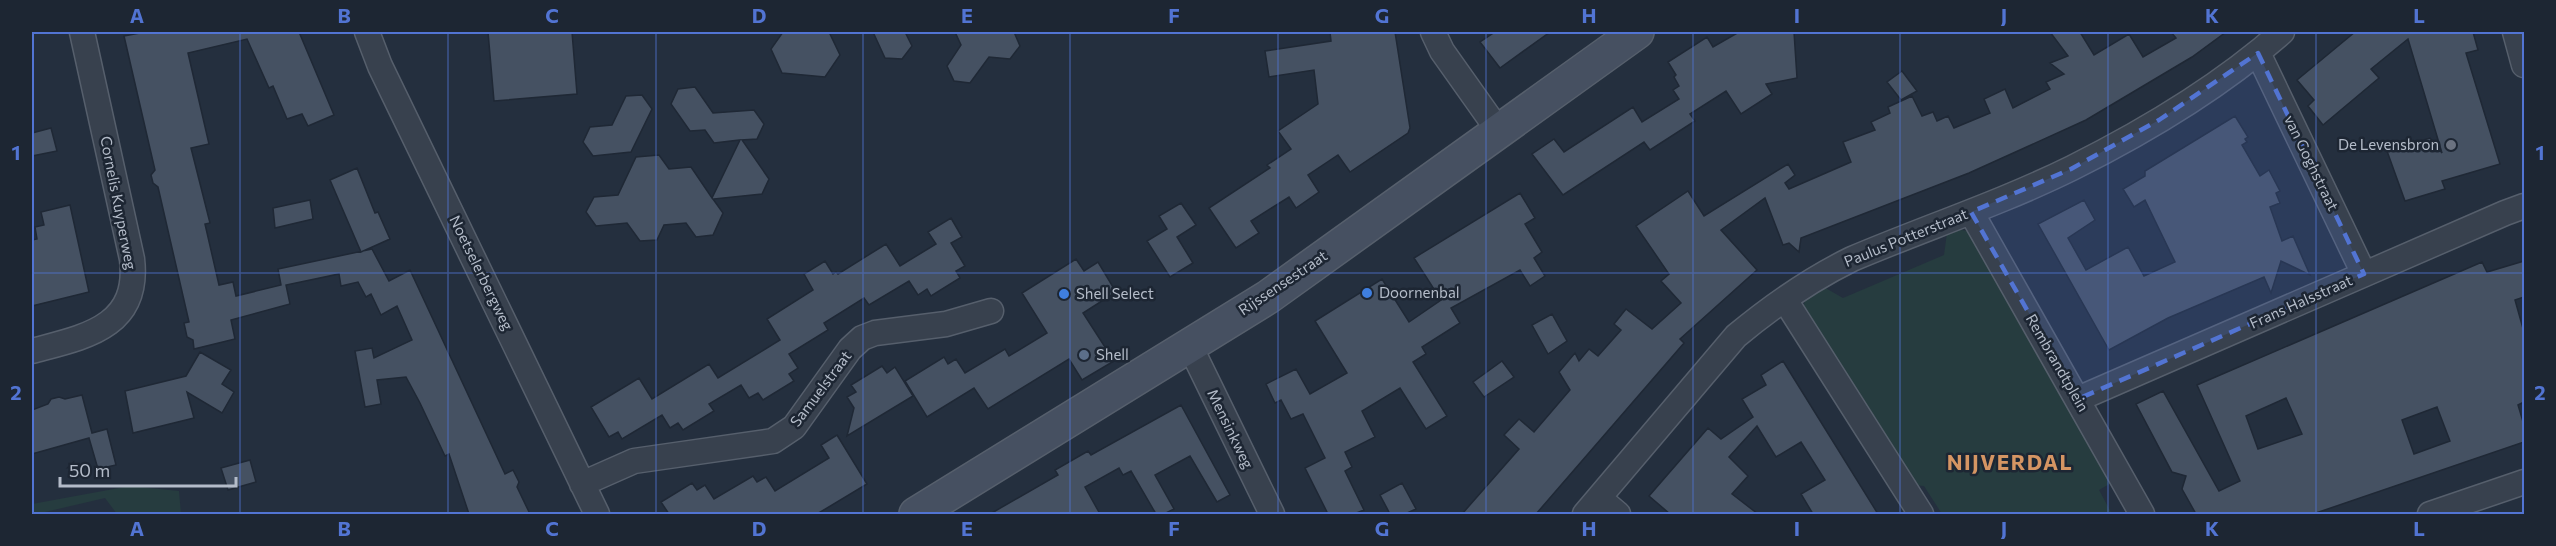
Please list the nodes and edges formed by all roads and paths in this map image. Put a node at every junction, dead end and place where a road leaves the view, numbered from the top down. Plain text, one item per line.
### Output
1 (82, 32) edge
2 (367, 32) edge
3 (1433, 32) edge
4 (1637, 32) edge
5 (2282, 32) edge
6 (2515, 32) edge
7 (2258, 52) junction
8 (2524, 63) edge
9 (1498, 130) junction
10 (2524, 206) edge
11 (1971, 212) junction
12 (2364, 274) junction
13 (1785, 300) junction
14 (991, 311) dead end
15 (1190, 344) junction
16 (32, 351) edge
17 (2078, 399) junction
18 (2524, 482) edge
19 (582, 484) junction
20 (1592, 506) edge
21 (597, 514) edge
22 (916, 514) edge
23 (1272, 514) edge
24 (1618, 514) edge
25 (1921, 514) edge
26 (2142, 514) edge
27 (2430, 514) edge

1 - 16 street, Cornelis Kuyperweg
2 - 19 street, Noetselerbergweg
3 - 9 street
4 - 9 main road, Rijssensestraat
5 - 7 street, Paulus Potterstraat
6 - 8 street
7 - 11 street, Paulus Potterstraat
7 - 12 street, van Goghstraat
9 - 15 main road, Rijssensestraat
10 - 12 street, Frans Halsstraat
11 - 13 street, Paulus Potterstraat
11 - 17 street, Rembrandtplein
12 - 17 street, Frans Halsstraat
13 - 20 street, Paulus Potterstraat
13 - 25 street
14 - 19 street, Samuelstraat
15 - 22 main road, Rijssensestraat
15 - 23 street, Mensinkweg
17 - 26 street, Rembrandtplein
18 - 27 street
19 - 21 street, Noetselerbergweg
20 - 24 street

